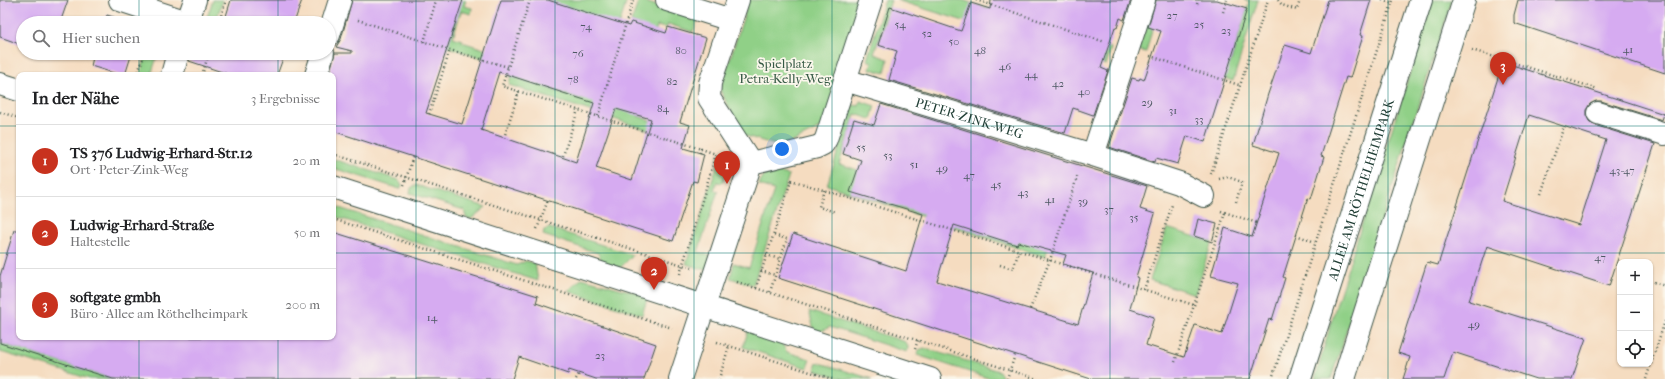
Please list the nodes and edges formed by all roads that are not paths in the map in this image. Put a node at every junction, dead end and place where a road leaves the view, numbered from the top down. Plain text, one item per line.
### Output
1 (120, 0) edge
2 (195, 0) edge
3 (667, 0) edge
4 (738, 0) edge
5 (871, 0) edge
6 (1144, 0) edge
7 (1421, 0) edge
8 (1464, 0) edge
9 (169, 16) edge
10 (189, 16) edge
11 (731, 20) junction
12 (176, 60) edge
13 (321, 60) edge
14 (173, 72) edge
15 (317, 72) edge
16 (845, 80) junction
17 (0, 84) edge
18 (16, 89) edge
19 (1598, 113) dead end
20 (1665, 134) edge
21 (1089, 154) junction
22 (751, 163) junction
23 (336, 188) edge
24 (1204, 196) road end
25 (704, 306) junction
26 (680, 379) edge
27 (930, 379) edge
28 (1300, 379) edge
29 (1344, 379) edge

1 - 9 street
2 - 10 street
3 - 11 street
4 - 11 street
5 - 16 street
6 - 21 street
7 - 28 street, ALLEE AM RÖTHELHEIMPARK
8 - 29 street
11 - 22 street
12 - 14 street
13 - 15 street
16 - 21 street, PETER-ZINK-WEG
16 - 22 street
17 - 18 street
19 - 20 street
21 - 24 street, PETER-ZINK-WEG
22 - 25 street
23 - 25 street
25 - 26 street
25 - 27 street

